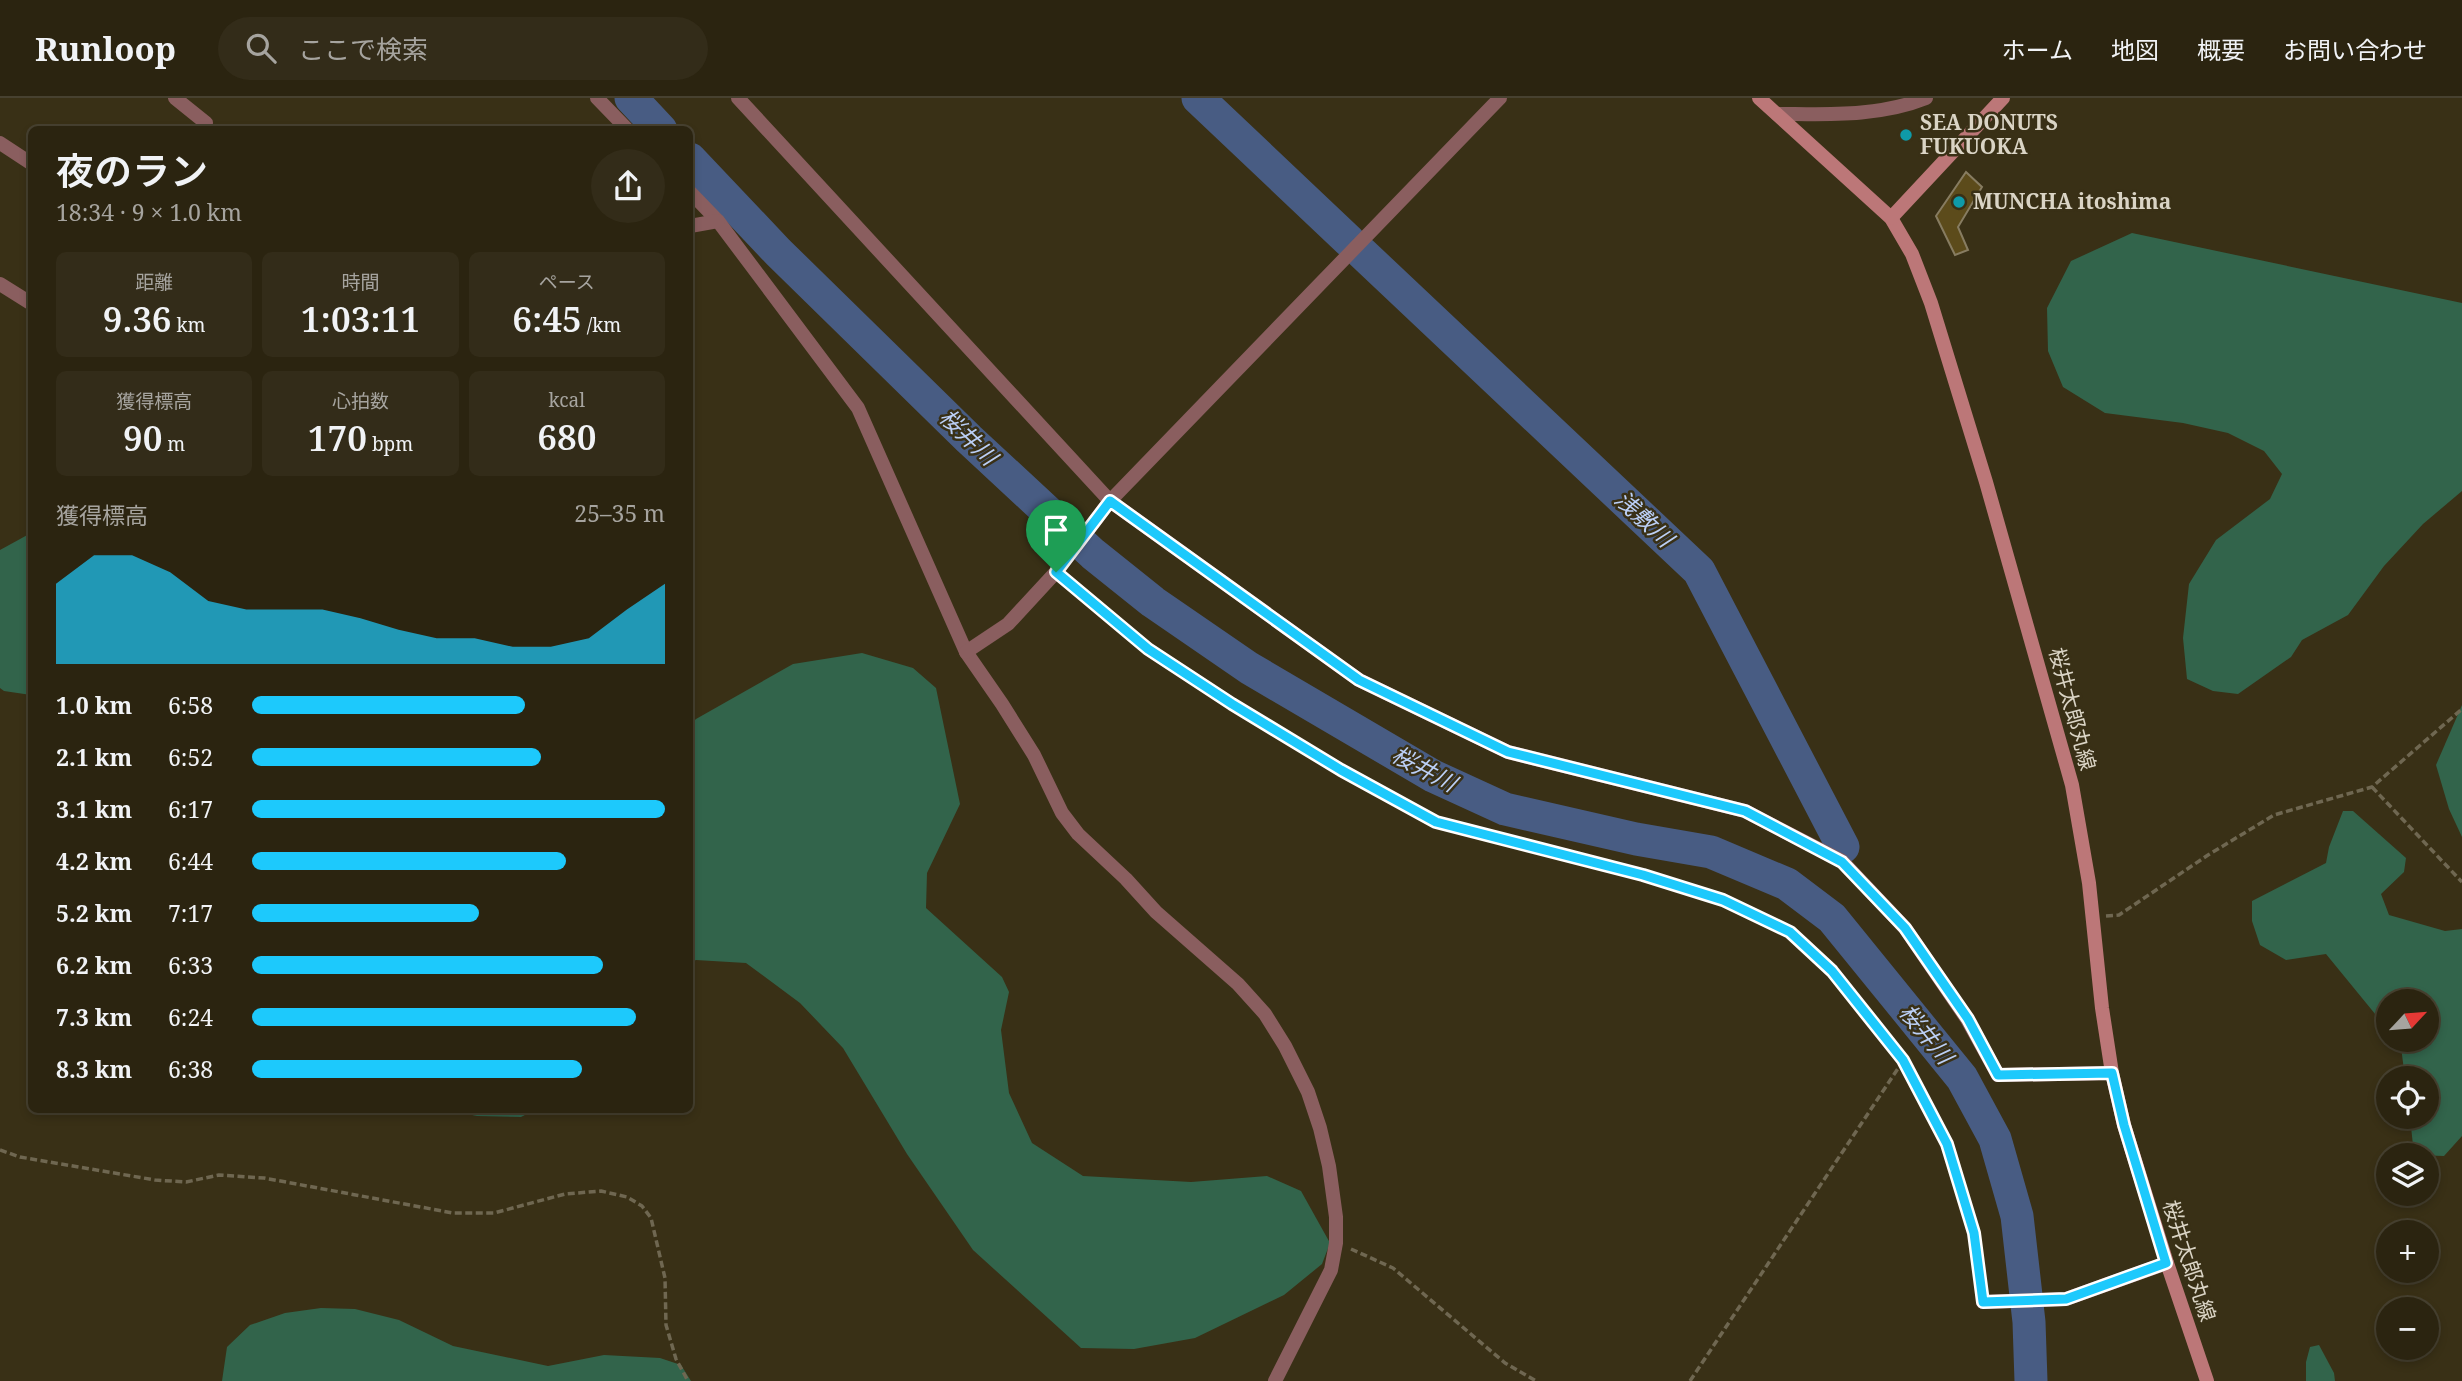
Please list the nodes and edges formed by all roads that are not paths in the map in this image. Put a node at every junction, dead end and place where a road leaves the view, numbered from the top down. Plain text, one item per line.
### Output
1 (175, 98) edge
2 (597, 98) edge
3 (738, 98) edge
4 (1500, 98) edge
5 (1759, 98) edge
6 (1926, 98) edge
7 (2003, 98) edge
8 (1777, 114) junction
9 (203, 126) edge
10 (624, 126) edge
11 (0, 143) edge
12 (28, 161) edge
13 (693, 195) edge
14 (1891, 218) junction
15 (718, 221) junction
16 (693, 225) edge
17 (0, 284) edge
18 (28, 302) edge
19 (1110, 501) junction
20 (966, 652) junction
21 (2112, 1073) junction
22 (2166, 1263) junction
23 (1983, 1302) road end
24 (1275, 1381) edge
25 (2207, 1381) edge

1 - 9 street
2 - 10 street
3 - 19 street
4 - 19 street
5 - 8 main road, 桜井太郎丸線
6 - 8 street
7 - 14 main road
8 - 14 main road, 桜井太郎丸線
11 - 12 street
13 - 15 street
14 - 21 main road, 桜井太郎丸線
15 - 16 street
15 - 20 street
17 - 18 street
19 - 20 street
19 - 21 street
20 - 24 street
21 - 22 main road, 桜井太郎丸線
22 - 23 street
22 - 25 main road, 桜井太郎丸線

